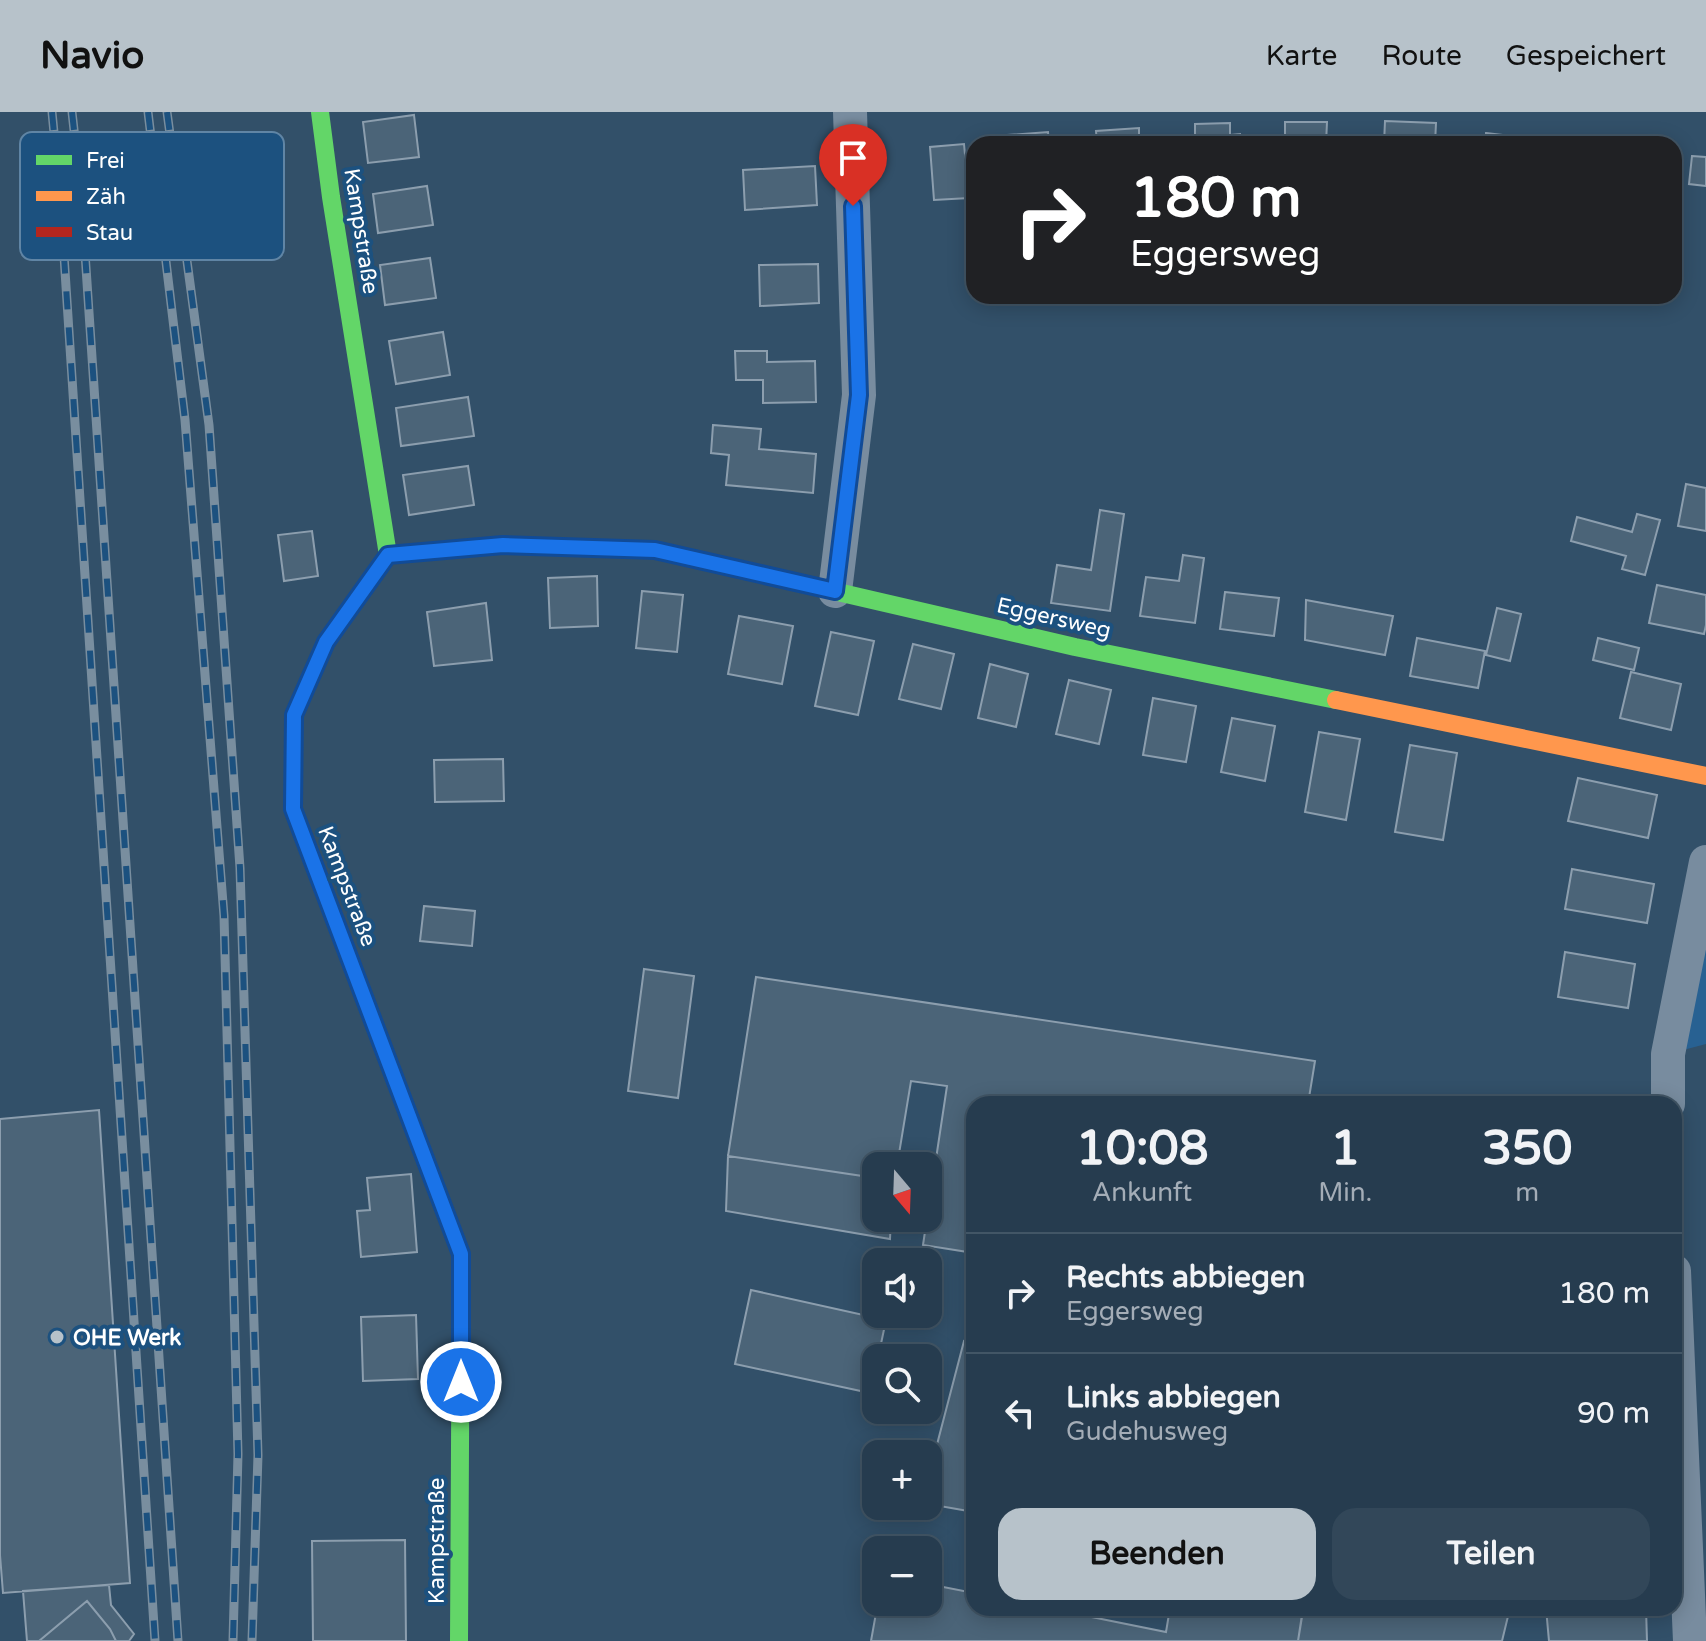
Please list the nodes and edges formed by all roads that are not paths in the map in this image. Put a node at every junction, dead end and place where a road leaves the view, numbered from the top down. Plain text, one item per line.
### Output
1 (320, 112) edge
2 (850, 112) edge
3 (388, 555) junction
4 (835, 591) junction
5 (1706, 776) edge
6 (1706, 862) edge
7 (1668, 1096) edge
8 (1682, 1456) edge
9 (459, 1641) edge
10 (1690, 1641) edge

1 - 3 street, Kampstraße
2 - 4 street
3 - 4 street, Eggersweg
3 - 9 street, Kampstraße
4 - 5 street, Eggersweg
6 - 7 street
8 - 10 street

